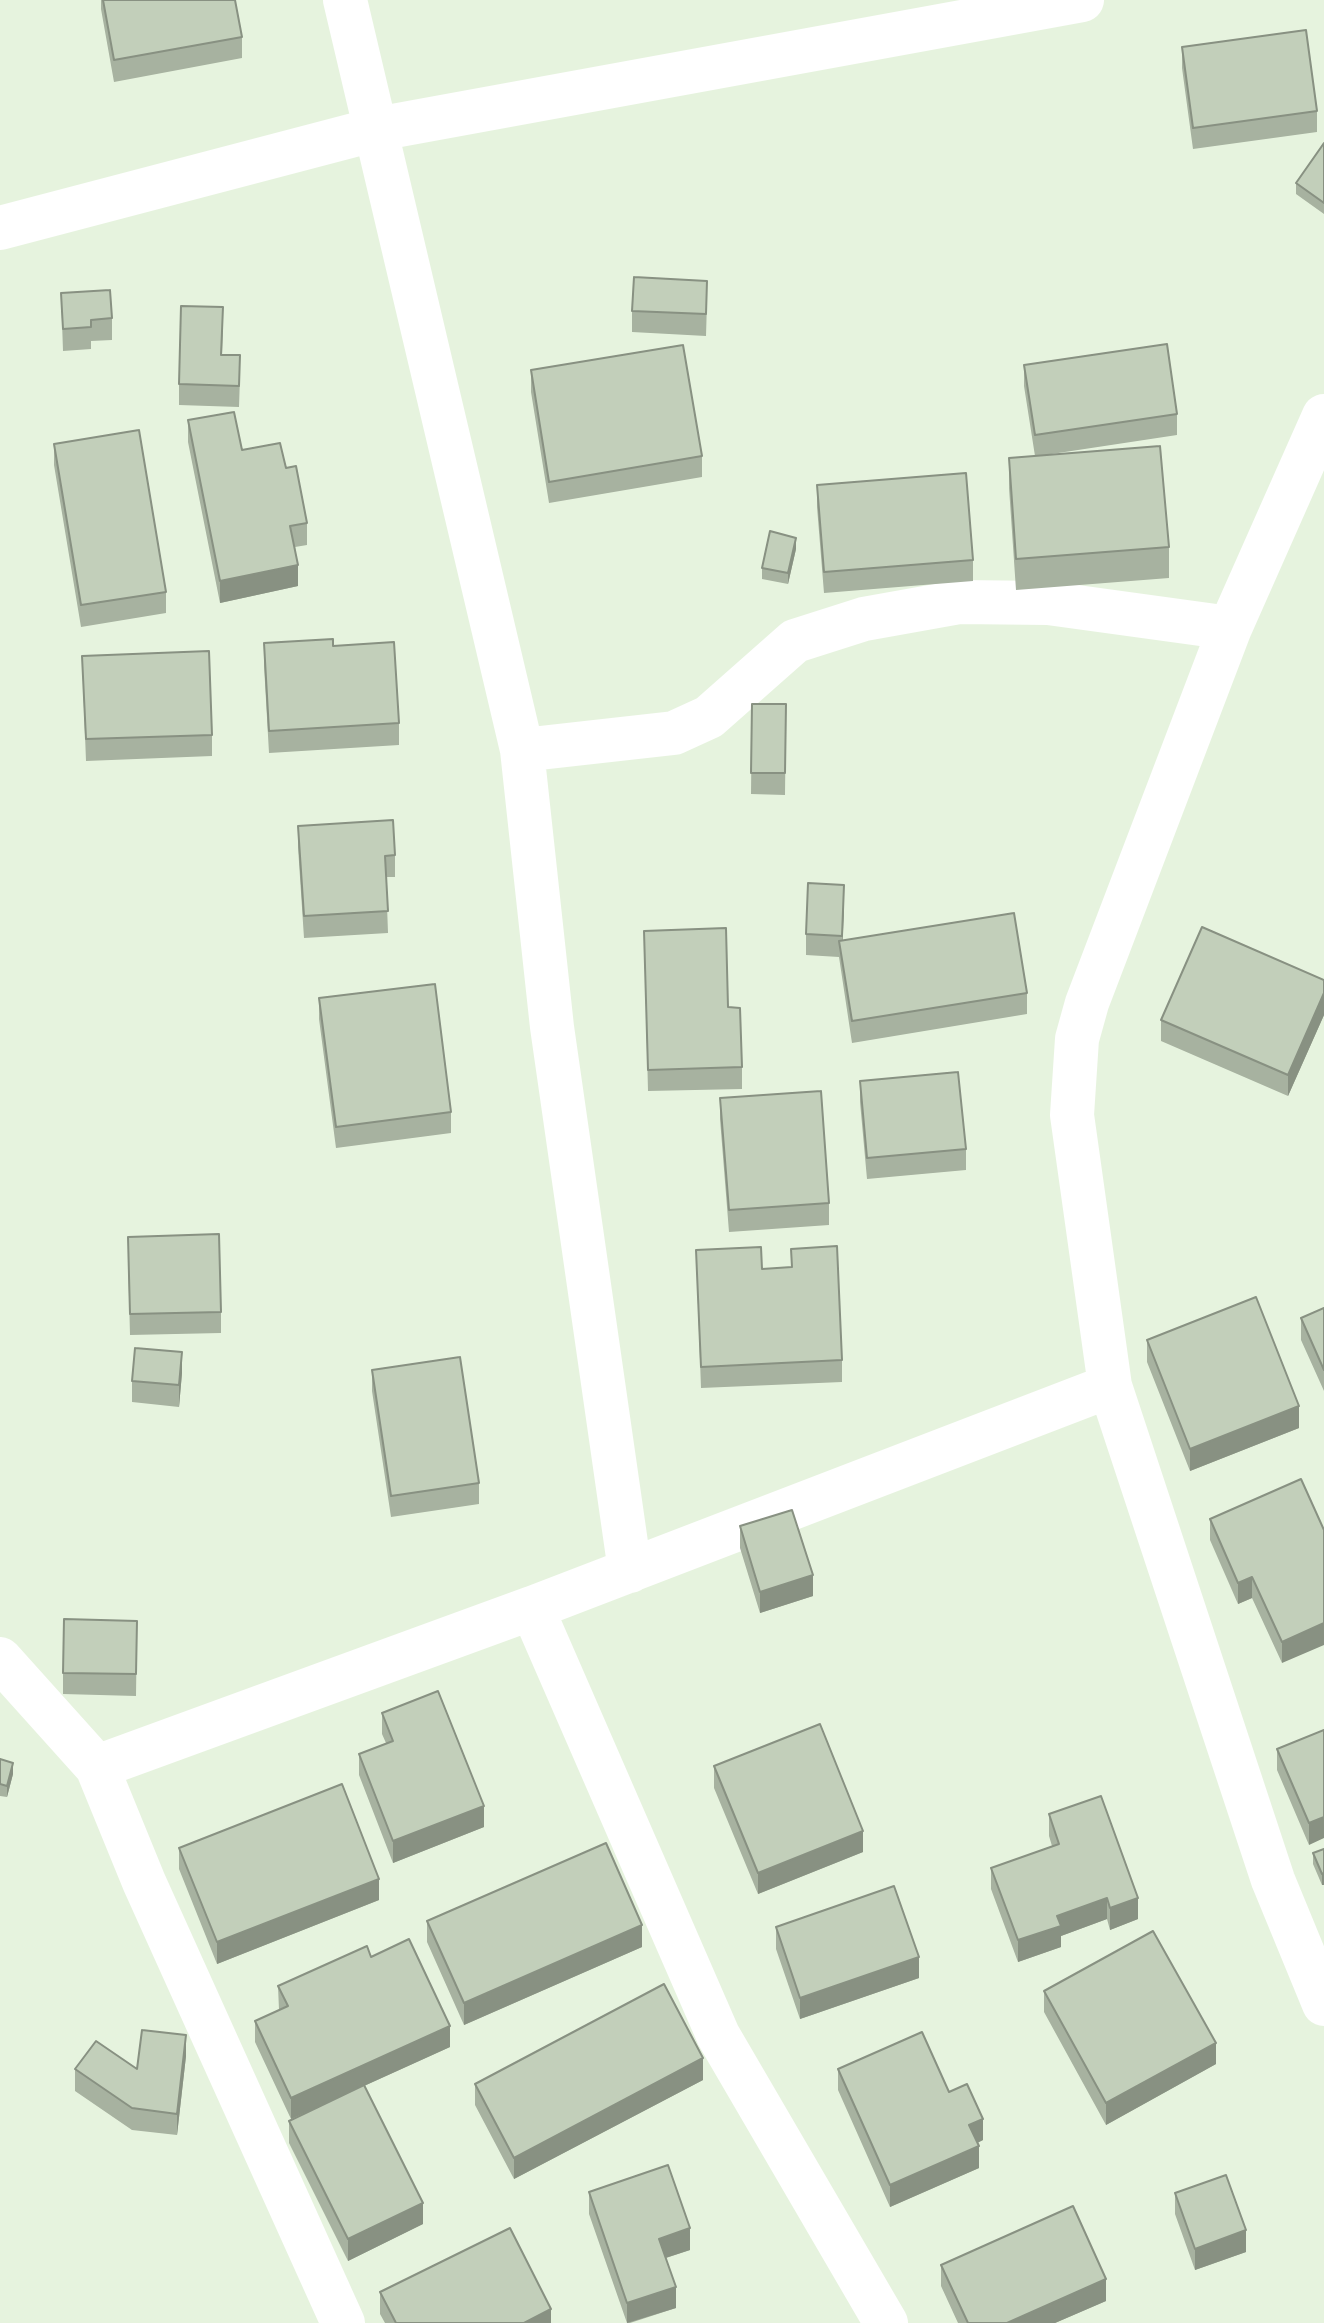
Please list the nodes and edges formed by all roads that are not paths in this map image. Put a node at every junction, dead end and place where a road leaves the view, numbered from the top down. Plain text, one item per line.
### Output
1 (345, 0) edge
2 (1078, 0) edge
3 (377, 129) junction
4 (0, 228) edge
5 (1324, 416) edge
6 (1230, 628) junction
7 (522, 750) junction
8 (1110, 1386) junction
9 (630, 1571) junction
10 (532, 1608) junction
11 (0, 1659) edge
12 (97, 1767) junction
13 (1324, 2004) edge
14 (343, 2323) edge
15 (886, 2323) edge

1 - 3 street
2 - 3 street
3 - 4 street
3 - 7 street
5 - 6 street
6 - 7 street
6 - 8 street
7 - 9 street
8 - 9 street
8 - 13 street
9 - 10 street
10 - 12 street
10 - 15 street
11 - 12 street
12 - 14 street

